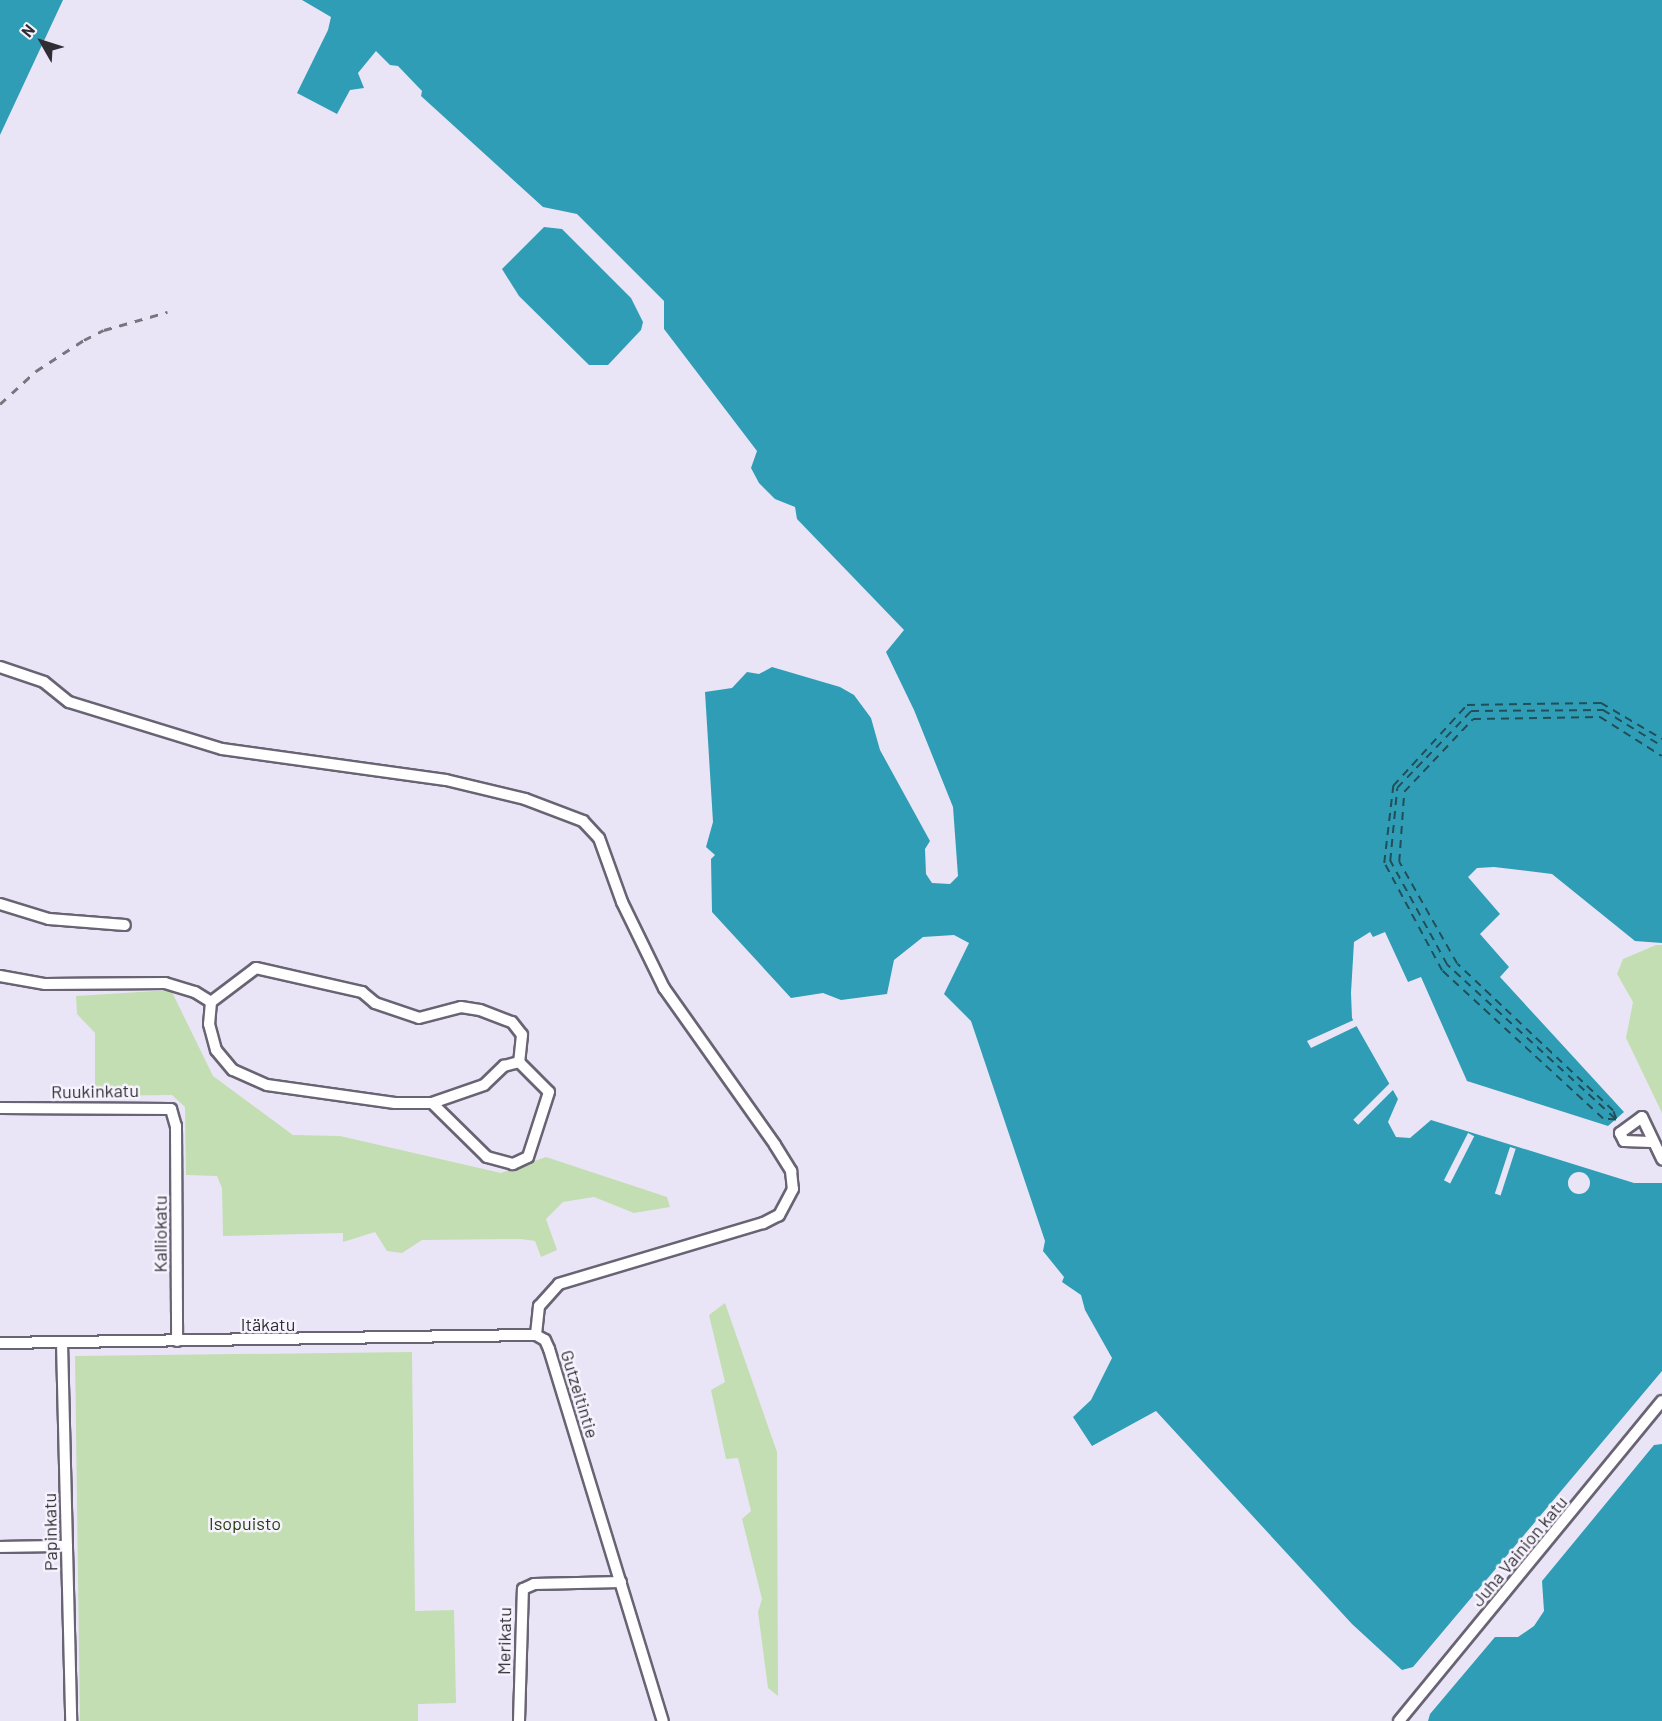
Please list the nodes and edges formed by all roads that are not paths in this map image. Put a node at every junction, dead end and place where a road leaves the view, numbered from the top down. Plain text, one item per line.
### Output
1 (0, 667) edge
2 (0, 904) edge
3 (125, 925) dead end
4 (0, 976) edge
5 (211, 1002) junction
6 (519, 1062) junction
7 (432, 1103) junction
8 (0, 1108) edge
9 (176, 1126) joint
10 (1651, 1142) dead end
11 (1662, 1159) edge
12 (536, 1335) junction
13 (177, 1341) junction
14 (0, 1343) edge
15 (62, 1343) junction
16 (1662, 1401) edge
17 (66, 1546) junction
18 (0, 1547) edge
19 (621, 1582) junction
20 (71, 1721) edge
21 (519, 1721) edge
22 (663, 1721) edge
23 (1399, 1721) edge

1 - 12 street
2 - 3 street
4 - 5 street
5 - 6 street
5 - 7 street
6 - 7 street
6 - 7 street
8 - 9 street, Ruukinkatu
9 - 13 street, Kalliokatu
10 - 11 street
12 - 13 street, Itäkatu
12 - 19 street, Gutzeitintie
13 - 15 street, Itäkatu
14 - 15 street, Itäkatu
15 - 17 street, Papinkatu
16 - 23 street, Juha Vainion katu
17 - 18 street
17 - 20 street, Papinkatu
19 - 21 street, Merikatu
19 - 22 street, Gutzeitintie

